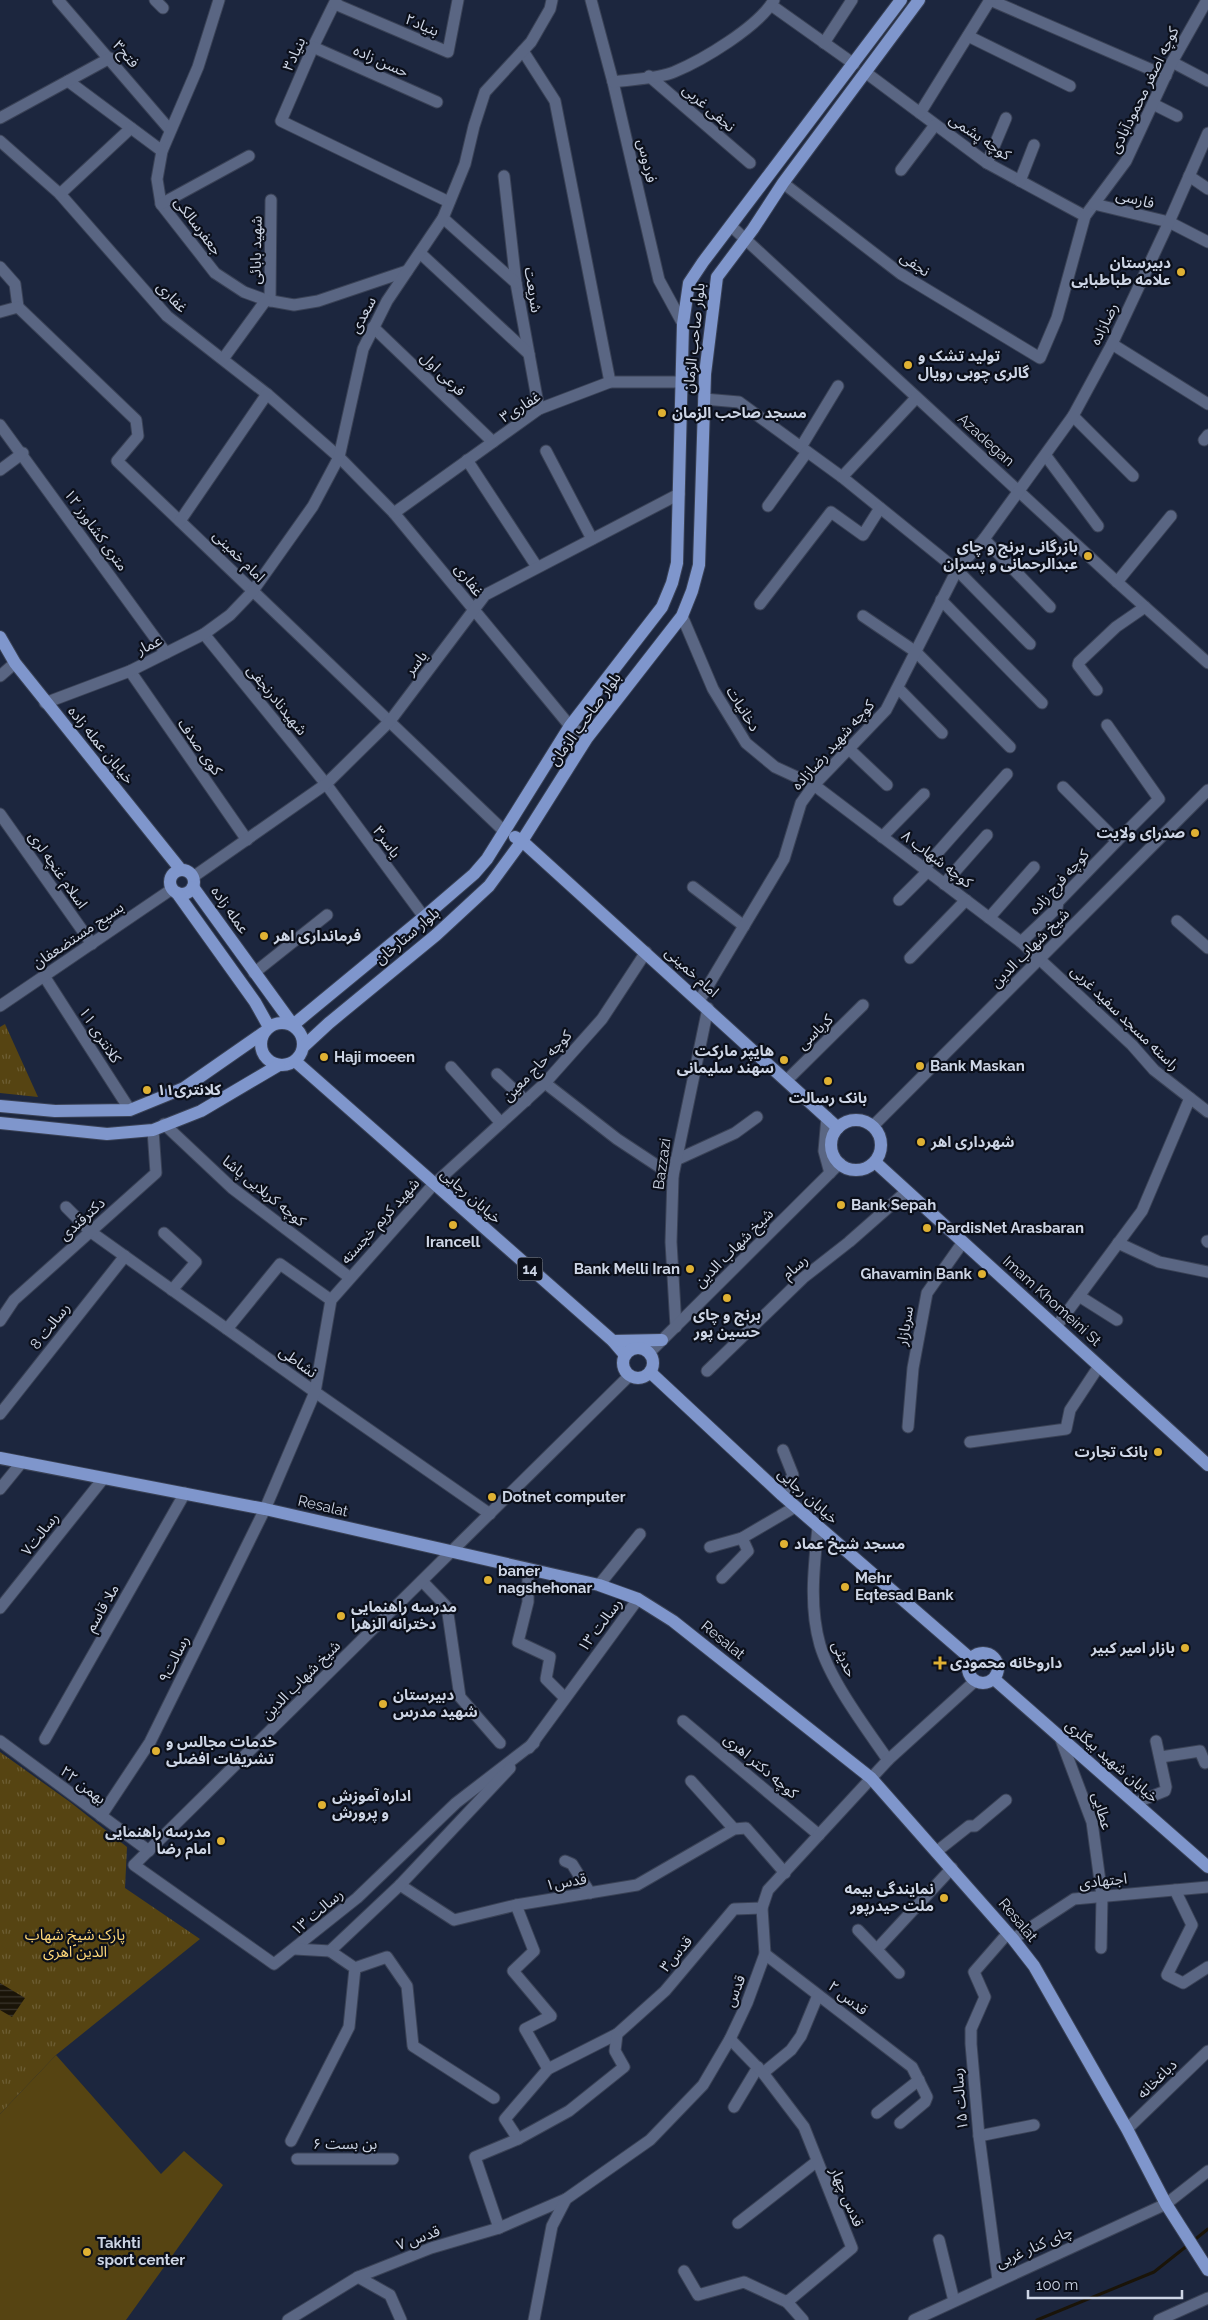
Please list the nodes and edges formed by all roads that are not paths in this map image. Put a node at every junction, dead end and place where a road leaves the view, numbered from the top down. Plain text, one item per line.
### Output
1 (58, 0) edge
2 (458, 0) edge
3 (552, 0) edge
4 (591, 0) edge
5 (852, 0) edge
6 (901, 0) edge
7 (919, 0) edge
8 (990, 0) edge
9 (1207, 0) edge
10 (218, 1) edge
11 (336, 2) edge
12 (773, 3) edge
13 (968, 36) junction
14 (824, 43) junction
15 (313, 47) junction
16 (523, 51) junction
17 (110, 58) junction
18 (1172, 62) junction
19 (854, 64) junction
20 (865, 72) junction
21 (649, 76) junction
22 (1166, 76) junction
23 (68, 81) junction
24 (1208, 81) edge
25 (613, 82) junction
26 (1070, 86) dead end
27 (436, 102) dead end
28 (1153, 104) junction
29 (920, 113) junction
30 (1178, 116) dead end
31 (0, 118) edge
32 (1006, 118) dead end
33 (936, 125) junction
34 (131, 128) junction
35 (170, 130) junction
36 (1208, 133) edge
37 (0, 141) edge
38 (1034, 145) dead end
39 (162, 151) junction
40 (249, 156) dead end
41 (750, 163) dead end
42 (987, 164) junction
43 (901, 170) dead end
44 (504, 176) dead end
45 (1189, 176) junction
46 (1020, 181) junction
47 (783, 183) junction
48 (1208, 189) edge
49 (60, 194) junction
50 (271, 200) dead end
51 (449, 202) junction
52 (161, 204) junction
53 (1094, 204) junction
54 (1085, 216) junction
55 (442, 218) junction
56 (1169, 222) junction
57 (731, 226) junction
58 (745, 238) junction
59 (1208, 242) edge
60 (420, 253) junction
61 (0, 267) edge
62 (408, 271) junction
63 (516, 283) junction
64 (268, 301) junction
65 (18, 307) junction
66 (0, 312) edge
67 (683, 324) junction
68 (373, 327) junction
69 (1112, 344) junction
70 (529, 354) junction
71 (1040, 358) joint
72 (223, 359) junction
73 (610, 382) junction
74 (682, 382) junction
75 (838, 386) dead end
76 (267, 394) junction
77 (916, 398) junction
78 (704, 399) junction
79 (1208, 404) edge
80 (539, 409) junction
81 (1073, 416) junction
82 (0, 425) edge
83 (492, 442) junction
84 (804, 450) junction
85 (546, 451) dead end
86 (23, 453) junction
87 (1046, 456) junction
88 (339, 457) junction
89 (468, 460) junction
90 (0, 470) edge
91 (1133, 476) dead end
92 (842, 477) junction
93 (1020, 491) junction
94 (679, 494) junction
95 (768, 506) dead end
96 (880, 508) junction
97 (394, 513) junction
98 (1171, 516) dead end
99 (180, 521) junction
100 (1098, 526) dead end
101 (592, 539) junction
102 (984, 539) junction
103 (537, 567) junction
104 (957, 570) junction
105 (1117, 582) junction
106 (252, 592) junction
107 (941, 600) junction
108 (760, 604) dead end
109 (1050, 607) dead end
110 (1145, 607) junction
111 (474, 612) junction
112 (682, 616) junction
113 (863, 616) dead end
114 (204, 634) junction
115 (0, 637) edge
116 (1030, 644) dead end
117 (916, 652) junction
118 (166, 653) junction
119 (15, 663) junction
120 (1208, 663) edge
121 (130, 671) junction
122 (0, 676) edge
123 (898, 688) junction
124 (1097, 690) dead end
125 (46, 702) junction
126 (1042, 703) dead end
127 (390, 721) junction
128 (1107, 725) dead end
129 (570, 726) junction
130 (942, 733) dead end
131 (587, 738) junction
132 (1010, 747) dead end
133 (849, 749) junction
134 (1007, 774) dead end
135 (326, 784) junction
136 (814, 785) junction
137 (887, 785) dead end
138 (1063, 787) dead end
139 (1208, 790) edge
140 (924, 794) dead end
141 (0, 814) edge
142 (505, 832) junction
143 (987, 835) dead end
144 (882, 837) junction
145 (247, 840) junction
146 (522, 841) junction
147 (1117, 841) junction
148 (1034, 867) dead end
149 (181, 870) junction
150 (926, 870) junction
151 (193, 882) junction
152 (944, 884) junction
153 (693, 887) dead end
154 (175, 891) junction
155 (899, 900) dead end
156 (966, 900) junction
157 (327, 915) dead end
158 (424, 917) junction
159 (989, 918) junction
160 (1177, 921) dead end
161 (744, 926) junction
162 (1021, 942) junction
163 (92, 944) junction
164 (1208, 948) edge
165 (646, 952) junction
166 (910, 958) dead end
167 (1040, 958) junction
168 (254, 972) junction
169 (44, 976) junction
170 (704, 1004) junction
171 (863, 1005) dead end
172 (0, 1006) edge
173 (293, 1025) junction
174 (266, 1030) junction
175 (303, 1047) junction
176 (295, 1061) junction
177 (279, 1065) junction
178 (451, 1068) dead end
179 (496, 1074) dead end
180 (787, 1080) junction
181 (545, 1083) junction
182 (1190, 1098) junction
183 (526, 1101) junction
184 (0, 1106) edge
185 (130, 1110) junction
186 (1208, 1111) edge
187 (758, 1117) dead end
188 (826, 1117) junction
189 (501, 1123) junction
190 (0, 1124) edge
191 (873, 1126) junction
192 (158, 1127) junction
193 (838, 1128) junction
194 (676, 1160) junction
195 (875, 1162) junction
196 (840, 1163) junction
197 (830, 1173) junction
198 (673, 1176) junction
199 (433, 1185) junction
200 (907, 1191) junction
201 (66, 1208) dead end
202 (90, 1232) junction
203 (164, 1233) dead end
204 (963, 1242) junction
205 (1118, 1243) junction
206 (124, 1256) junction
207 (1208, 1272) edge
208 (349, 1277) junction
209 (172, 1290) junction
210 (1079, 1296) junction
211 (331, 1300) junction
212 (1117, 1320) dead end
213 (0, 1321) edge
214 (676, 1327) junction
215 (1056, 1327) junction
216 (227, 1329) junction
217 (662, 1340) junction
218 (613, 1341) junction
219 (648, 1353) junction
220 (625, 1354) junction
221 (1099, 1366) junction
222 (706, 1371) dead end
223 (650, 1372) junction
224 (629, 1376) junction
225 (315, 1392) junction
226 (0, 1414) edge
227 (908, 1427) dead end
228 (970, 1442) dead end
229 (783, 1450) dead end
230 (0, 1458) edge
231 (22, 1462) junction
232 (1208, 1465) edge
233 (103, 1479) junction
234 (0, 1489) edge
235 (185, 1493) junction
236 (782, 1495) junction
237 (795, 1507) junction
238 (265, 1509) junction
239 (490, 1514) junction
240 (818, 1527) junction
241 (640, 1534) dead end
242 (742, 1538) junction
243 (710, 1547) dead end
244 (453, 1551) junction
245 (528, 1569) junction
246 (722, 1578) dead end
247 (422, 1581) junction
248 (599, 1585) junction
249 (638, 1599) junction
250 (0, 1608) edge
251 (971, 1659) junction
252 (994, 1679) junction
253 (975, 1681) junction
254 (565, 1698) junction
255 (683, 1721) dead end
256 (1060, 1737) junction
257 (45, 1739) dead end
258 (0, 1741) edge
259 (1156, 1741) dead end
260 (500, 1743) dead end
261 (534, 1743) junction
262 (1161, 1758) junction
263 (888, 1760) junction
264 (1206, 1763) dead end
265 (871, 1778) junction
266 (691, 1781) dead end
267 (1006, 1800) dead end
268 (1135, 1803) junction
269 (101, 1816) junction
270 (734, 1829) junction
271 (819, 1835) junction
272 (149, 1851) junction
273 (936, 1852) junction
274 (565, 1861) dead end
275 (1208, 1867) edge
276 (952, 1868) junction
277 (785, 1873) junction
278 (400, 1885) junction
279 (1208, 1887) edge
280 (1176, 1890) junction
281 (590, 1893) junction
282 (1102, 1896) junction
283 (516, 1906) junction
284 (762, 1908) junction
285 (858, 1930) dead end
286 (1010, 1936) junction
287 (1101, 1948) dead end
288 (295, 1949) junction
289 (877, 1949) junction
290 (330, 1951) junction
291 (766, 1954) junction
292 (1208, 1967) edge
293 (355, 1968) junction
294 (899, 1973) dead end
295 (818, 1995) junction
296 (617, 2034) junction
297 (730, 2039) junction
298 (1208, 2051) edge
299 (548, 2069) junction
300 (761, 2070) junction
301 (919, 2080) junction
302 (494, 2098) dead end
303 (734, 2107) dead end
304 (877, 2113) dead end
305 (900, 2123) dead end
306 (1034, 2125) dead end
307 (1127, 2129) junction
308 (979, 2136) junction
309 (518, 2139) junction
310 (291, 2142) dead end
311 (298, 2159) dead end
312 (393, 2159) dead end
313 (816, 2162) junction
314 (1208, 2171) edge
315 (566, 2199) junction
316 (1166, 2204) junction
317 (738, 2223) dead end
318 (499, 2228) junction
319 (939, 2240) dead end
320 (1206, 2267) edge
321 (684, 2271) dead end
322 (358, 2277) junction
323 (998, 2280) junction
324 (1208, 2298) edge
325 (954, 2300) junction
326 (787, 2302) junction
327 (1185, 2315) edge
328 (288, 2320) edge
329 (401, 2320) edge
330 (534, 2320) edge
331 (803, 2320) edge
332 (914, 2320) edge
333 (1159, 2320) edge

1 - 17 street, فتح۳
2 - 11 street, بنیاد۲
3 - 16 street, سعدی
4 - 25 street, فردوس
5 - 14 street
6 - 19 main road, بلوار صاحب الزمان
7 - 20 main road, بلوار صاحب الزمان
8 - 13 street
8 - 22 street
9 - 18 street, کوچه اصغر محمودآبادی
10 - 35 street, جعفرسالکی
11 - 15 street, بنیاد۳
12 - 14 street
12 - 21 street
13 - 26 street
13 - 29 street
14 - 19 street
15 - 27 street, حسن زاده
15 - 51 street, بنیاد۳
16 - 51 street, سعدی
16 - 73 street
17 - 23 street
17 - 35 street, فتح۳
18 - 22 street, کوچه اصغر محمودآبادی
18 - 24 street
19 - 57 main road, بلوار صاحب الزمان
20 - 29 street, کوچه پشمی
20 - 47 main road, بلوار صاحب الزمان
21 - 25 street
21 - 41 street, نجفی غربی
22 - 28 street, کوچه اصغر محمودآبادی
23 - 31 street
23 - 34 street
25 - 67 street, فردوس
28 - 30 street
28 - 53 street, کوچه اصغر محمودآبادی
29 - 33 street, کوچه پشمی
32 - 42 street
33 - 42 street, کوچه پشمی
33 - 43 street
34 - 39 street
34 - 49 street
35 - 39 street, جعفرسالکی
36 - 45 street, رضازاده
37 - 49 street, غفاری
38 - 46 street
39 - 52 street, جعفرسالکی
40 - 52 street
42 - 46 street, کوچه پشمی
44 - 63 street, شریعت
45 - 48 street
45 - 56 street, رضازاده
46 - 54 street, کوچه پشمی
47 - 58 main road, بلوار صاحب الزمان
47 - 71 street, نجفی
49 - 72 street, غفاری
50 - 64 street, شهید بابائی
51 - 55 street, سعدی
52 - 64 street, جعفرسالکی
53 - 54 street, کوچه اصغر محمودآبادی
53 - 56 street, فارسی
54 - 71 street, کوچه اصغر محمودآبادی
55 - 60 street, سعدی
55 - 63 street
56 - 59 street, فارسی
56 - 69 street, رضازاده
57 - 58 street, Azadegan
57 - 67 main road, بلوار صاحب الزمان
58 - 77 street, Azadegan
58 - 78 main road, بلوار صاحب الزمان
60 - 62 street, سعدی
60 - 70 street
61 - 65 street
62 - 64 street, جعفرسالکی
62 - 68 street, سعدی
63 - 70 street, شریعت
64 - 72 street
65 - 66 street
65 - 99 street, امام خمینی
67 - 74 main road, بلوار صاحب الزمان
68 - 83 street, فرعی اول
68 - 88 street, سعدی
69 - 79 street
69 - 81 street, رضازاده
70 - 80 street, شریعت
72 - 76 street, غفاری
73 - 74 street, غفاری۳
73 - 80 street, غفاری۳
74 - 94 main road, بلوار صاحب الزمان
75 - 84 street
76 - 88 street, غفاری
76 - 99 street
77 - 92 street
77 - 93 street, Azadegan
78 - 84 street
78 - 112 main road, بلوار صاحب الزمان
80 - 83 street, غفاری۳
81 - 87 street, رضازاده
81 - 91 street
82 - 86 street, ۱۲ متری کشاورز
83 - 89 street, غفاری۳
84 - 92 street
84 - 95 street
85 - 101 street
86 - 90 street
86 - 118 street, ۱۲ متری کشاورز
87 - 93 street, رضازاده
87 - 100 street
88 - 97 street, غفاری
88 - 106 street
89 - 97 street, غفاری۳
89 - 103 street
92 - 96 street
93 - 102 street, کوچه شهید رضازاده
93 - 105 street, Azadegan
94 - 101 street, یاسر
94 - 129 main road, بلوار صاحب الزمان
96 - 104 street
96 - 108 street
97 - 111 street, غفاری
98 - 105 street
99 - 106 street, امام خمینی
101 - 103 street, یاسر
102 - 104 street, کوچه شهید رضازاده
102 - 109 street
103 - 111 street, یاسر
104 - 107 street, کوچه شهید رضازاده
104 - 116 street
105 - 110 street, Azadegan
106 - 114 street, عمار
106 - 127 street, امام خمینی
107 - 117 street, کوچه شهید رضازاده
107 - 126 street
110 - 120 street, Azadegan
110 - 124 street
111 - 127 street, یاسر
111 - 129 street, غفاری
112 - 131 main road, بلوار صاحب الزمان
112 - 136 street, دخانیات
113 - 117 street
114 - 118 street, عمار
114 - 135 street, شهیدنادرنجفی
115 - 119 main road, خیابان عمله زاده
117 - 123 street, کوچه شهید رضازاده
117 - 132 street
118 - 121 street, عمار
119 - 122 street
119 - 125 main road, خیابان عمله زاده
121 - 125 street, عمار
121 - 145 street, کوی صدف
123 - 130 street
123 - 133 street, کوچه شهید رضازاده
125 - 149 main road, خیابان عمله زاده
127 - 135 street, یاسر
127 - 142 street, امام خمینی
128 - 147 street, کوچه فرج زاده
129 - 131 street, غفاری
129 - 142 main road, بلوار صاحب الزمان
131 - 146 main road, بلوار صاحب الزمان
133 - 136 street, کوچه شهید رضازاده
133 - 137 street
134 - 150 street
135 - 145 street, یاسر
135 - 158 street, یاسر۳
136 - 144 street, کوچه شهاب ۸
136 - 161 street, کوچه شهید رضازاده
138 - 147 street
139 - 167 street, شیخ شهاب الدین
140 - 144 street
141 - 163 street, اسلام غنچه لری
142 - 146 main road, امام خمینی
142 - 158 main road, بلوار ستارخان
143 - 152 street
144 - 150 street, کوچه شهاب ۸
145 - 151 street, یاسر
146 - 165 main road, امام خمینی
146 - 175 main road, بلوار ستارخان
147 - 162 street, کوچه فرج زاده
148 - 159 street
149 - 151 main road
149 - 154 main road
150 - 152 street, کوچه شهاب ۸
150 - 155 street
151 - 154 main road
151 - 168 main road, عمله زاده
152 - 156 street, کوچه شهاب ۸
153 - 161 street
154 - 163 street, بسیج مستضعفان
154 - 174 main road
156 - 159 street, کوچه شهاب ۸
156 - 166 street
157 - 168 street
158 - 173 main road, بلوار ستارخان
159 - 162 street, کوچه شهاب ۸
160 - 164 street
161 - 170 street, کوچه شهید رضازاده
162 - 167 street, کوچه شهاب ۸
163 - 169 street, بسیج مستضعفان
165 - 170 main road, امام خمینی
165 - 181 street, کوچه حاج معین
167 - 182 street, راسته مسجد سفید غربی
167 - 191 street, شیخ شهاب الدین
168 - 173 main road, عمله زاده
169 - 172 street, بسیج مستضعفان
169 - 185 street, کلانتری ۱۱
170 - 180 main road, امام خمینی
170 - 194 street, Bazzazi
171 - 180 street, کرباسی
173 - 174 main road
173 - 175 main road
174 - 177 main road
174 - 185 main road
175 - 176 main road
176 - 177 main road
176 - 199 main road, خیابان رجایی
177 - 192 main road
178 - 189 street
179 - 183 street
180 - 188 main road, امام خمینی
181 - 183 street, کوچه حاج معین
181 - 198 street
182 - 186 street, راسته مسجد سفید غربی
182 - 205 street
183 - 189 street, کوچه حاج معین
184 - 185 main road
187 - 194 street
188 - 193 main road, امام خمینی
188 - 197 street
189 - 199 street, کوچه حاج معین
190 - 192 main road
191 - 193 main road
191 - 195 main road
192 - 202 street, دکترقندی
192 - 208 street, کوچه کربلایی پاشا
193 - 196 main road
194 - 198 street, Bazzazi
195 - 196 main road
195 - 200 main road, Imam Khomeini St
196 - 197 street, شیخ شهاب الدین
197 - 214 street, شیخ شهاب الدین
198 - 214 street, Bazzazi
199 - 208 street, شهید کریم خجسته
199 - 218 main road, خیابان رجایی / 14
200 - 204 main road, Imam Khomeini St
200 - 222 street, رسام
201 - 202 street, نشاطی
202 - 206 street, نشاطی
202 - 213 street, دکترقندی
203 - 209 street
204 - 215 main road, Imam Khomeini St
204 - 227 street, سربازار
205 - 207 street
205 - 210 street
206 - 209 street, نشاطی
206 - 226 street, رسالت 8
208 - 211 street, شهید کریم خجسته
209 - 216 street, نشاطی
210 - 212 street
210 - 215 street
211 - 216 street
211 - 225 street, رسالت۹
214 - 217 street, شیخ شهاب الدین
215 - 221 main road, Imam Khomeini St
216 - 225 street, نشاطی
217 - 218 main road
217 - 219 street, شیخ شهاب الدین
218 - 220 main road, خیابان رجایی / 14
219 - 220 main road
219 - 223 main road
220 - 224 main road
221 - 228 street
221 - 232 main road, Imam Khomeini St
223 - 224 main road
223 - 236 main road, خیابان رجایی
224 - 239 street, شیخ شهاب الدین
225 - 238 street, رسالت۹
225 - 239 street, نشاطی
229 - 236 street
230 - 231 main road, Resalat
231 - 233 main road, Resalat
231 - 234 street
233 - 235 main road, Resalat
233 - 250 street, رسالت۷
235 - 238 main road, Resalat
235 - 257 street, ملا قاسم
236 - 237 main road, خیابان رجایی
237 - 240 main road, خیابان رجایی
237 - 242 street
238 - 244 main road, Resalat
238 - 269 street, رسالت۹
239 - 244 street, شیخ شهاب الدین
240 - 251 main road, خیابان رجایی
240 - 263 street, حدیثی
241 - 248 street
242 - 243 street
242 - 246 street
244 - 245 main road, Resalat
244 - 247 street, شیخ شهاب الدین
245 - 248 main road, Resalat
245 - 254 street
247 - 260 street
247 - 272 street, شیخ شهاب الدین
248 - 249 main road, Resalat
249 - 254 street, رسالت ۱۳
249 - 265 main road, Resalat
251 - 252 main road
251 - 253 main road
252 - 253 main road
252 - 256 main road, خیابان شهید بیگلری
253 - 263 street, قدس
254 - 261 street, رسالت ۱۳
255 - 271 street, کوچه دکتر اهری
256 - 268 main road, خیابان شهید بیگلری
256 - 282 street, عطایی
258 - 269 street, ۲۲ بهمن
259 - 262 street
261 - 278 street, رسالت ۱۳
261 - 288 street, رسالت ۱۳
262 - 264 street
262 - 268 street
263 - 265 street, قدس
265 - 271 street, قدس
265 - 273 main road, Resalat
266 - 270 street
267 - 273 street
268 - 275 main road, خیابان شهید بیگلری
269 - 272 street, ۲۲ بهمن
270 - 277 street
270 - 281 street, قدس۱
271 - 277 street, قدس
272 - 288 street, شیخ شهاب الدین
273 - 276 main road, Resalat
274 - 281 street
276 - 286 main road, Resalat
276 - 289 street
277 - 284 street, قدس
278 - 283 street, قدس۱
278 - 290 street, رسالت ۱۳
279 - 280 street, اجتهادی
280 - 282 street, اجتهادی
280 - 292 street
281 - 283 street, قدس۱
282 - 286 street, اجتهادی
282 - 287 street, عطایی
283 - 299 street
284 - 291 street, قدس
284 - 296 street, قدس۳
285 - 289 street
286 - 307 main road, Resalat
286 - 308 street, رسالت ۱۵
288 - 290 street, رسالت ۱۳
289 - 294 street
290 - 293 street
291 - 295 street, قدس ۲
291 - 297 street, قدس
293 - 302 street
293 - 310 street
295 - 300 street
295 - 301 street, قدس ۲
296 - 299 street, قدس۳
296 - 309 street
297 - 300 street, قدس چهار
297 - 315 street, قدس
298 - 307 street, دباغخانه
299 - 309 street, قدس۳
300 - 303 street
300 - 313 street, قدس چهار
301 - 304 street
301 - 305 street
306 - 308 street
307 - 316 main road, Resalat
308 - 323 street, رسالت ۱۵
309 - 318 street
311 - 312 street, بن بست ۶
313 - 317 street
313 - 326 street, قدس چهار
314 - 316 street
315 - 318 street, قدس ۷
315 - 330 street, قدس
316 - 320 main road, Resalat
316 - 323 street, چای کنار غربی
318 - 322 street, قدس ۷
319 - 325 street
321 - 326 street
322 - 328 street, قدس ۷
322 - 329 street
323 - 325 street, چای کنار غربی
324 - 327 street
325 - 332 street, چای کنار غربی
326 - 331 street
327 - 333 street

